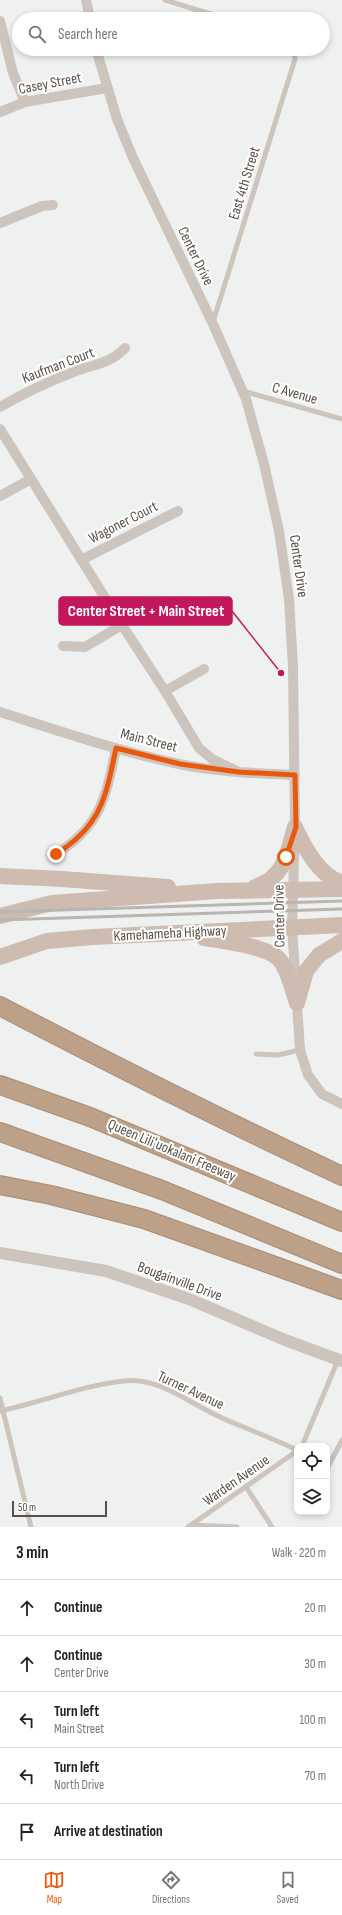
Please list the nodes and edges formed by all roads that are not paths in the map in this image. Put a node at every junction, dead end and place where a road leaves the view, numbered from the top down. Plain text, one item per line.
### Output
1 (86, 0) edge
2 (165, 0) edge
3 (180, 2) edge
4 (89, 12) edge
5 (208, 12) edge
6 (0, 21) edge
7 (98, 56) edge
8 (294, 56) edge
9 (107, 88) junction
10 (25, 102) junction
11 (0, 112) edge
12 (52, 205) dead end
13 (0, 223) edge
14 (213, 324) junction
15 (126, 348) dead end
16 (242, 390) junction
17 (0, 407) edge
18 (342, 420) edge
19 (0, 429) edge
20 (31, 479) junction
21 (0, 496) edge
22 (178, 511) dead end
23 (81, 560) junction
24 (122, 625) junction
25 (63, 646) dead end
26 (204, 669) dead end
27 (165, 691) junction
28 (0, 712) edge
29 (116, 748) junction
30 (239, 772) junction
31 (295, 775) junction
32 (296, 827) junction
33 (56, 854) dead end
34 (0, 876) edge
35 (342, 882) edge
36 (293, 888) junction
37 (342, 889) edge
38 (248, 890) junction
39 (217, 891) junction
40 (0, 916) edge
41 (342, 925) edge
42 (292, 927) junction
43 (183, 933) junction
44 (342, 941) edge
45 (0, 957) edge
46 (297, 1002) junction
47 (0, 1006) edge
48 (300, 1050) junction
49 (256, 1054) dead end
50 (0, 1085) edge
51 (342, 1104) edge
52 (0, 1132) edge
53 (342, 1176) edge
54 (0, 1185) edge
55 (342, 1222) edge
56 (0, 1253) edge
57 (342, 1264) edge
58 (342, 1290) edge
59 (340, 1360) edge
60 (0, 1398) edge
61 (1, 1411) edge
62 (342, 1440) edge
63 (303, 1443) edge
64 (294, 1450) edge
65 (294, 1453) edge
66 (330, 1463) edge
67 (246, 1487) junction
68 (190, 1526) edge
69 (31, 1527) edge
70 (237, 1527) edge
71 (272, 1527) edge

1 - 4 street
2 - 3 lane
3 - 5 lane
6 - 10 street
7 - 9 street, Center Drive
8 - 14 lane, East 4th Street
9 - 10 street, Casey Street
9 - 14 street, Center Drive
10 - 11 street, Casey Street
12 - 13 street
14 - 16 street, Center Drive
15 - 17 street, Kaufman Court
16 - 18 lane, C Avenue
16 - 31 street, Center Drive
19 - 20 street
20 - 21 street
20 - 23 street
22 - 23 street, Wagoner Court
23 - 24 street
24 - 25 street
24 - 27 street
26 - 27 street
27 - 30 street
28 - 29 street, Main Street
29 - 30 street, Main Street
29 - 33 street
30 - 31 street, Main Street
31 - 32 street, Center Drive
32 - 35 main road
32 - 36 street, Center Drive
32 - 38 main road
34 - 39 main road
36 - 37 main road
36 - 38 main road
36 - 42 street, Center Drive
38 - 39 main road
39 - 40 main road
41 - 42 main road, Kamehameha Highway
42 - 43 main road, Kamehameha Highway
42 - 46 street, Center Drive
43 - 45 main road, Kamehameha Highway
43 - 46 main road
44 - 46 main road
46 - 48 street, Center Drive
47 - 53 highway
48 - 49 lane
48 - 51 street, Center Drive
50 - 55 highway, Queen Liliʻuokalani Freeway
52 - 57 highway
54 - 58 highway
56 - 59 street, Bougainville Drive
59 - 63 lane
60 - 61 lane
61 - 64 lane, Turner Avenue
61 - 69 lane
62 - 66 lane
65 - 67 lane, Warden Avenue
67 - 68 lane, Warden Avenue
67 - 71 lane
68 - 70 lane

